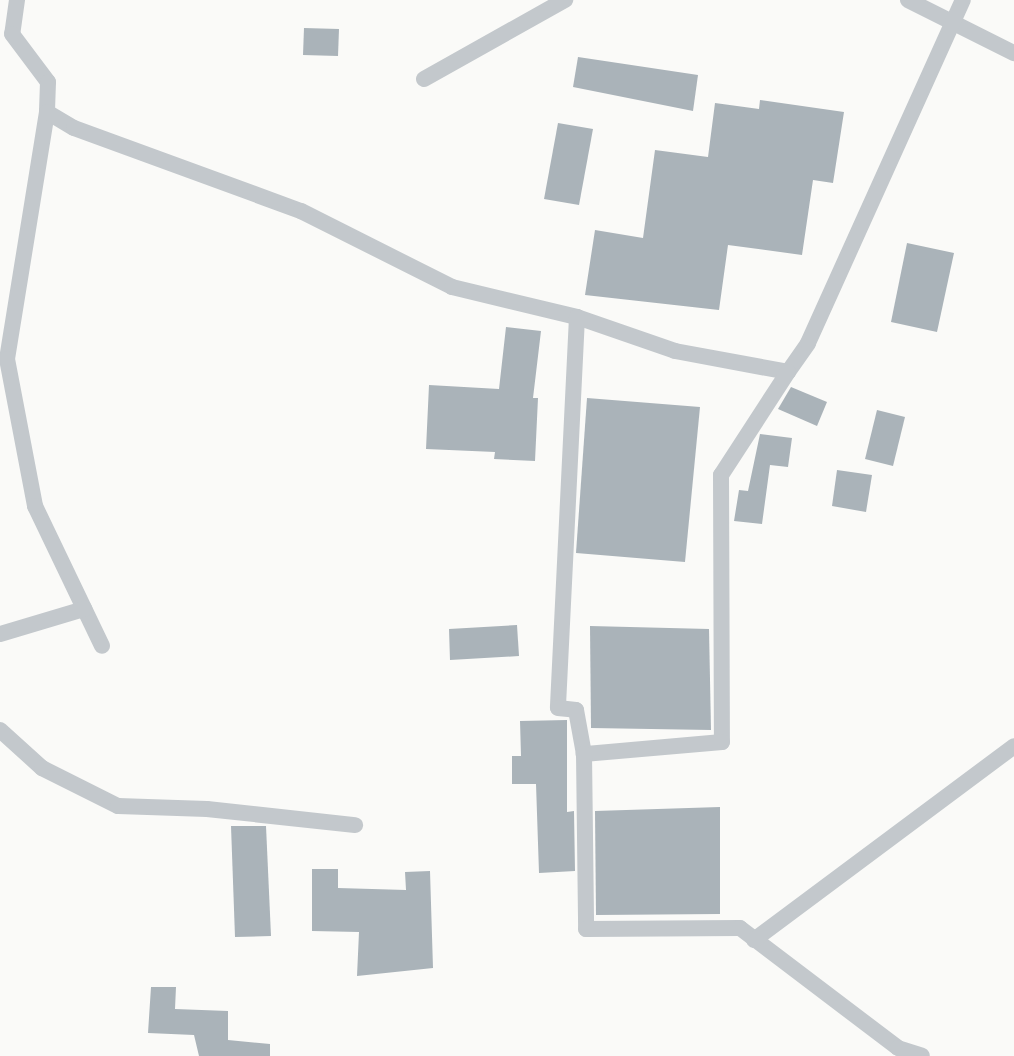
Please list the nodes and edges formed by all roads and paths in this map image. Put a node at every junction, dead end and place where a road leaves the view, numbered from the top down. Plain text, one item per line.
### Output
1 (17, 0) edge
2 (565, 0) edge
3 (908, 0) edge
4 (963, 0) edge
5 (954, 21) junction
6 (1014, 53) edge
7 (424, 79) dead end
8 (47, 112) junction
9 (577, 317) junction
10 (788, 372) junction
11 (7, 398) edge
12 (84, 610) junction
13 (0, 634) edge
14 (102, 646) dead end
15 (0, 730) edge
16 (1014, 746) edge
17 (584, 754) junction
18 (355, 825) dead end
19 (754, 940) junction
20 (922, 1056) edge

1 - 8 street
2 - 7 street
3 - 5 street
4 - 5 street
5 - 6 street
5 - 10 street
8 - 9 street
8 - 11 street
9 - 10 street
9 - 17 street
10 - 17 street
11 - 12 street
12 - 13 street
12 - 14 street
15 - 18 street
16 - 19 street
17 - 19 street
19 - 20 street

